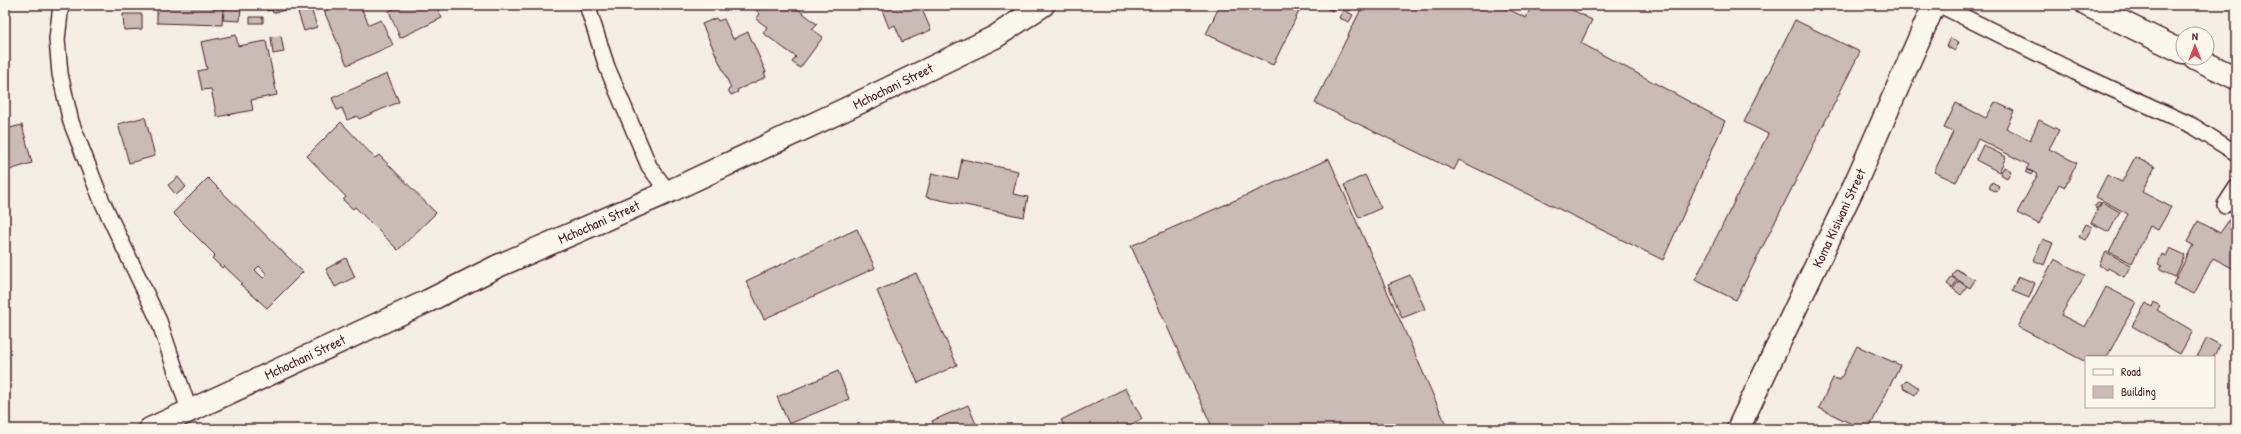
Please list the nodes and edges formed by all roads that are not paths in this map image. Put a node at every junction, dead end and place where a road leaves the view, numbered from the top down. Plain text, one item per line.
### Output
1 (62, 5) edge
2 (587, 5) edge
3 (1042, 5) edge
4 (1934, 5) edge
5 (1940, 5) edge
6 (2087, 5) edge
7 (2175, 48) edge
8 (2211, 66) edge
9 (2236, 78) edge
10 (2236, 153) edge
11 (2236, 188) edge
12 (668, 192) junction
13 (2225, 205) dead end
14 (189, 410) junction
15 (150, 429) edge
16 (1738, 429) edge

1 - 14 lane
2 - 12 lane
3 - 12 street, Mchochani Street
4 - 16 street, Koma Kisiwani Street
5 - 10 lane
6 - 7 street
8 - 9 street
11 - 13 lane
12 - 14 street, Mchochani Street
14 - 15 street, Mchochani Street

